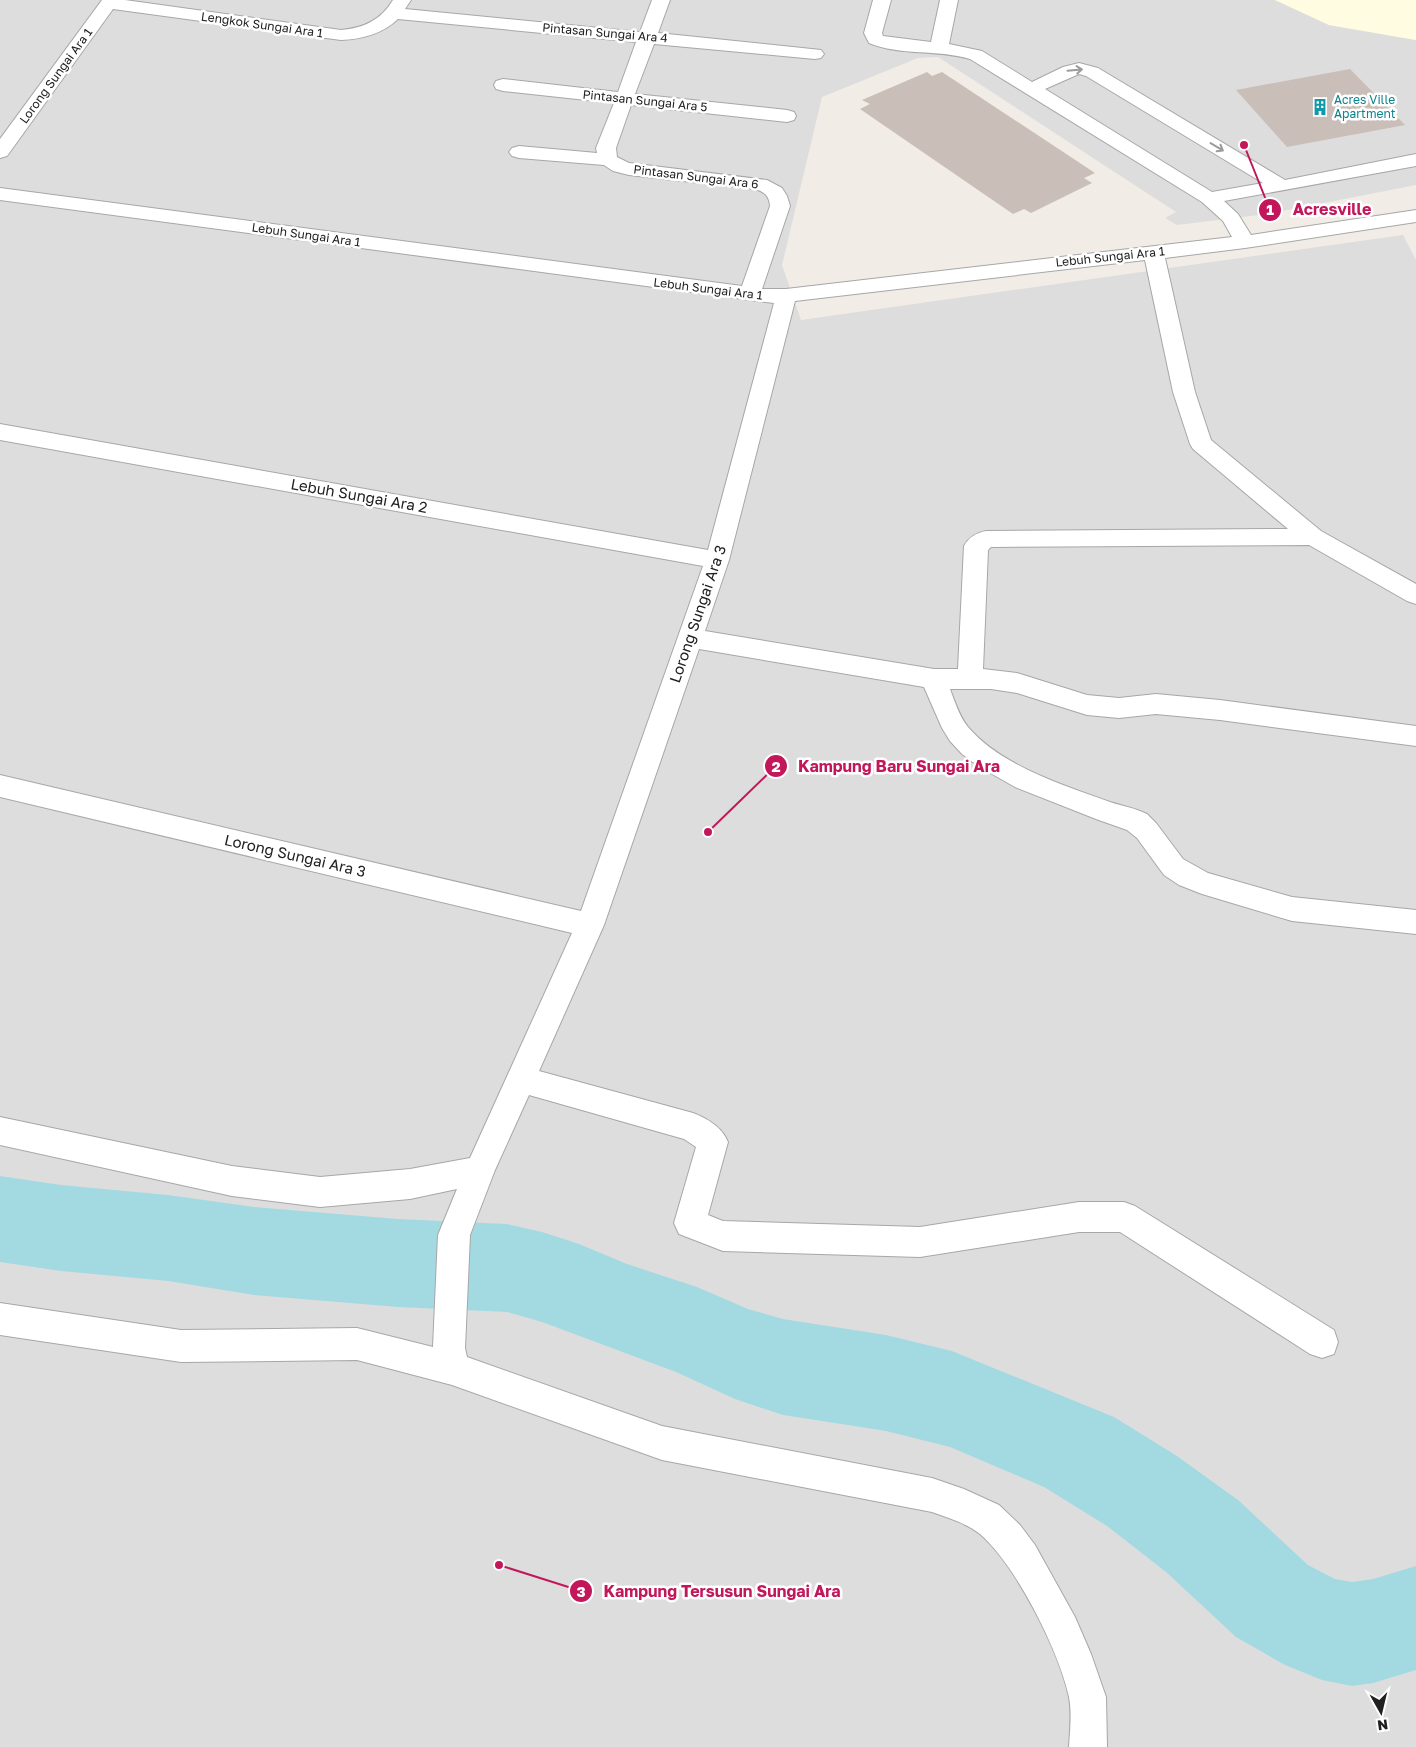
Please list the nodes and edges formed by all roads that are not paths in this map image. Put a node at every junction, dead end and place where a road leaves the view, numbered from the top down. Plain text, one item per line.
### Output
1 (661, 0) edge
2 (882, 0) edge
3 (950, 0) edge
4 (110, 2) edge
5 (398, 7) edge
6 (647, 37) junction
7 (939, 48) junction
8 (815, 54) dead end
9 (504, 85) dead end
10 (1031, 89) junction
11 (625, 99) junction
12 (788, 116) dead end
13 (0, 152) edge
14 (519, 152) dead end
15 (608, 160) junction
16 (1416, 160) edge
17 (1282, 186) junction
18 (0, 194) edge
19 (1209, 198) junction
20 (1412, 223) edge
21 (1245, 242) junction
22 (1154, 253) junction
23 (750, 294) junction
24 (786, 296) junction
25 (0, 432) edge
26 (1313, 537) junction
27 (717, 560) junction
28 (1416, 595) edge
29 (690, 638) junction
30 (934, 679) junction
31 (970, 679) junction
32 (1416, 736) edge
33 (0, 786) edge
34 (1416, 922) edge
35 (590, 925) junction
36 (521, 1079) junction
37 (0, 1131) edge
38 (480, 1170) junction
39 (0, 1319) edge
40 (1322, 1342) dead end
41 (450, 1358) junction
42 (1088, 1747) edge

1 - 6 street
2 - 7 street
3 - 7 street
4 - 5 street, Lengkok Sungai Ara 1
4 - 13 street, Lorong Sungai Ara 1
5 - 6 street, Pintasan Sungai Ara 4
6 - 8 street, Pintasan Sungai Ara 4
6 - 11 street
7 - 10 street
9 - 11 street, Pintasan Sungai Ara 5
10 -> 17 street
10 - 19 street
11 - 12 street, Pintasan Sungai Ara 5
11 - 15 street
14 - 15 street, Pintasan Sungai Ara 6
15 - 23 street, Pintasan Sungai Ara 6
16 - 17 street
17 - 19 street
18 - 23 street, Lebuh Sungai Ara 1
19 - 21 street
20 - 21 street, Lebuh Sungai Ara 1
21 - 22 street, Lebuh Sungai Ara 1
22 - 24 street, Lebuh Sungai Ara 1
22 - 26 street
23 - 24 street, Lebuh Sungai Ara 1
24 - 27 street, Lorong Sungai Ara 3
25 - 27 street, Lebuh Sungai Ara 2
26 - 28 street
26 - 31 street
27 - 29 street, Lorong Sungai Ara 3
29 - 30 street
29 - 35 street, Lorong Sungai Ara 3
30 - 31 street
30 - 34 street
31 - 32 street
33 - 35 street, Lorong Sungai Ara 3
35 - 36 street, Lorong Sungai Ara 3
36 - 38 street, Lorong Sungai Ara 3
36 - 40 street
37 - 38 street
38 - 41 street, Lorong Sungai Ara 3
39 - 41 street
41 - 42 street

